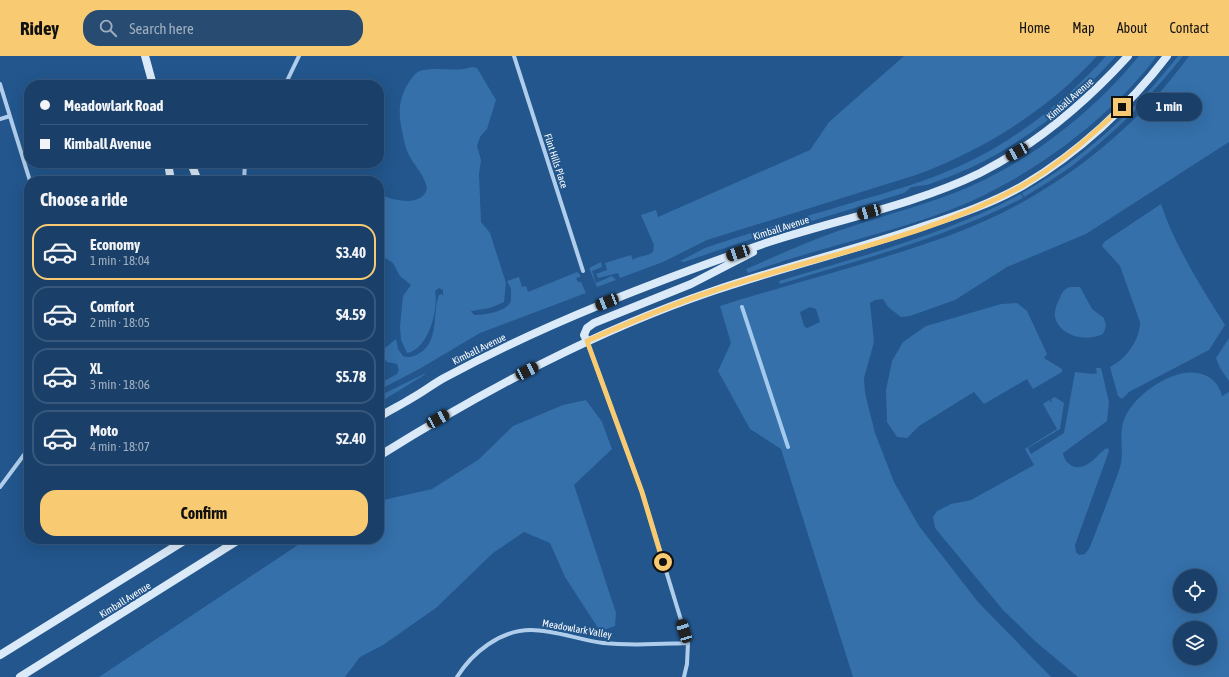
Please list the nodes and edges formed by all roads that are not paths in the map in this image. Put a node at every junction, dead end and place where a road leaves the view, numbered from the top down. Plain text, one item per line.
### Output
1 (145, 56) edge
2 (299, 56) edge
3 (514, 56) edge
4 (1128, 56) edge
5 (1167, 56) edge
6 (152, 80) edge
7 (287, 80) edge
8 (0, 84) edge
9 (10, 116) junction
10 (0, 119) edge
11 (24, 162) edge
12 (778, 239) junction
13 (583, 271) dead end
14 (587, 341) junction
15 (384, 414) edge
16 (384, 453) edge
17 (24, 455) edge
18 (0, 487) edge
19 (179, 544) edge
20 (232, 544) edge
21 (688, 643) junction
22 (0, 655) edge
23 (20, 677) edge
24 (457, 677) edge
25 (684, 677) edge

1 - 6 main road
2 - 7 street
3 - 13 street, Flint Hills Place
4 - 12 main road, Kimball Avenue
5 - 14 main road
8 - 9 street
9 - 10 street
9 - 11 street
12 - 14 main road
12 - 15 main road, Kimball Avenue
14 - 16 main road
14 - 21 street
17 - 18 street
19 - 22 main road, Kimball Avenue
20 - 23 main road, Kimball Avenue
21 - 24 street, Meadowlark Valley
21 - 25 street

